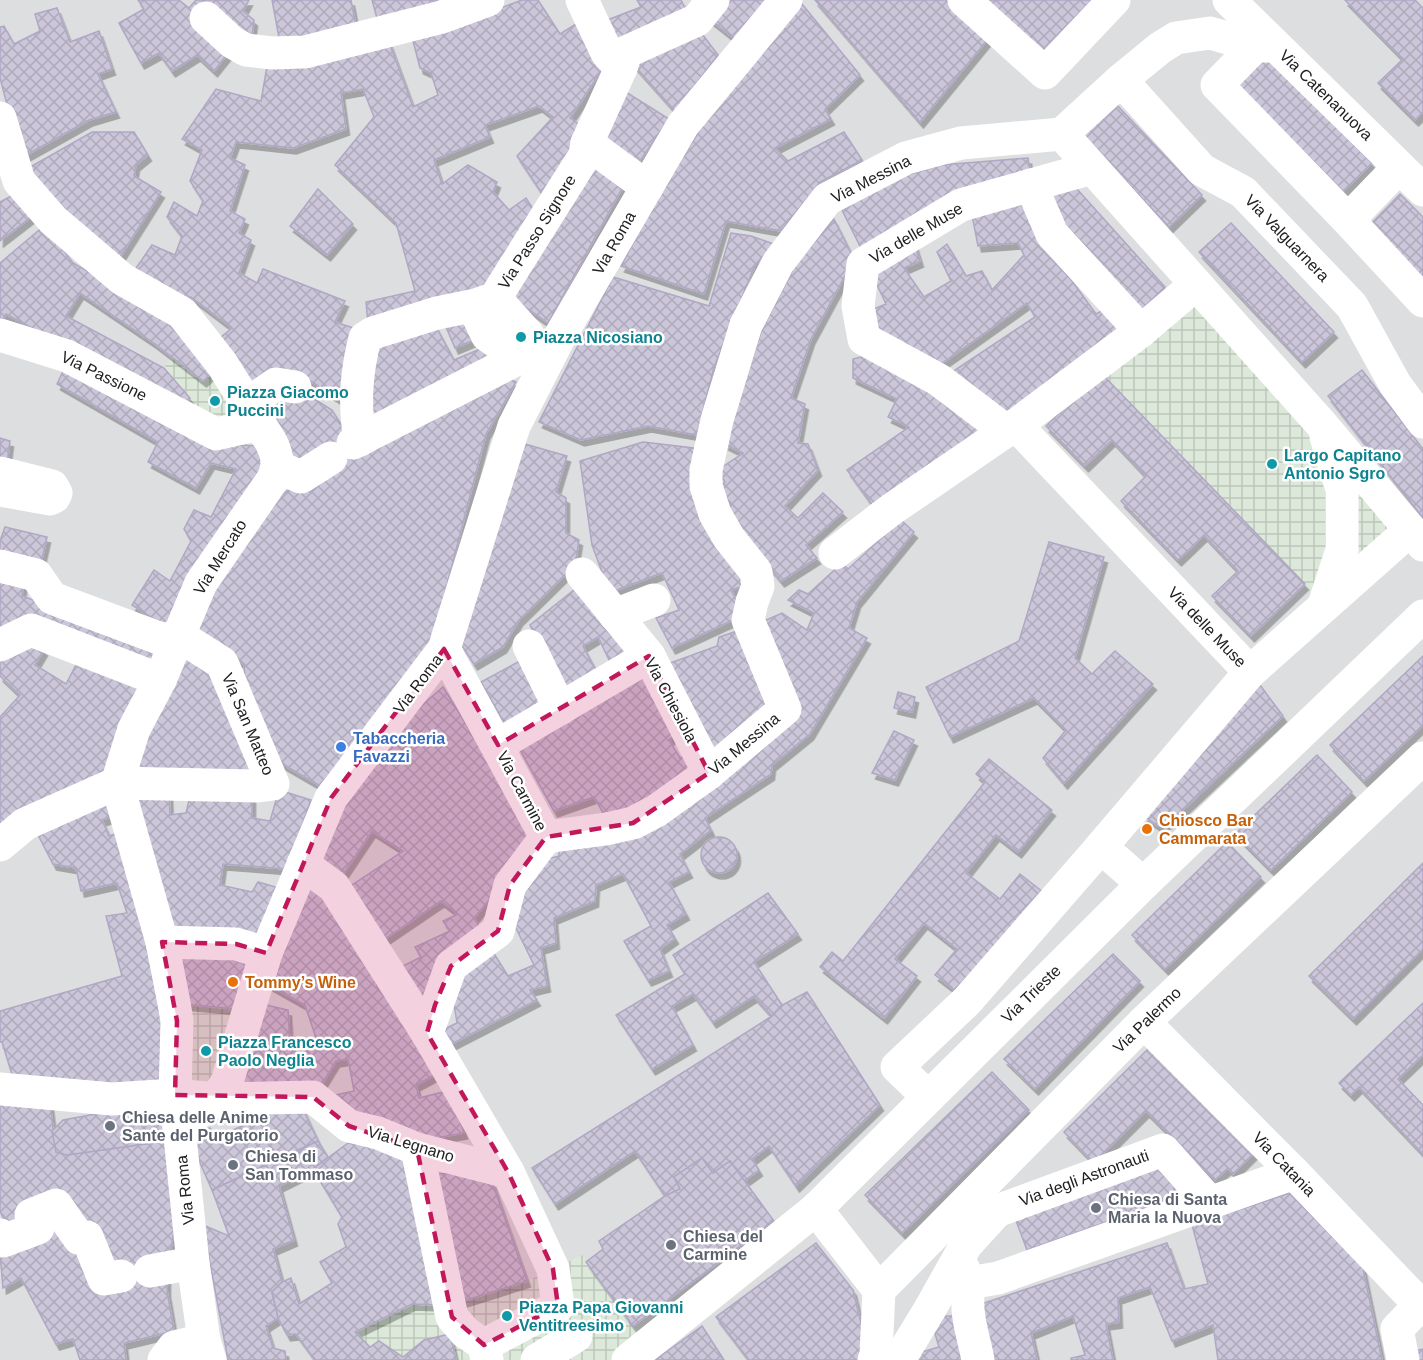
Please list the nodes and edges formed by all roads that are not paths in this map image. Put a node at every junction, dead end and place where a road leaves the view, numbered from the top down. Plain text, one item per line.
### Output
1 (488, 0) edge
2 (582, 0) edge
3 (713, 0) edge
4 (786, 0) edge
5 (964, 0) edge
6 (1114, 0) edge
7 (1229, 0) edge
8 (195, 8) edge
9 (1265, 46) junction
10 (621, 68) junction
11 (1121, 80) junction
12 (0, 118) edge
13 (1062, 134) junction
14 (587, 143) junction
15 (1399, 167) junction
16 (1092, 168) junction
17 (1031, 185) junction
18 (647, 187) junction
19 (1423, 190) edge
20 (1348, 220) junction
21 (1196, 285) junction
22 (495, 298) junction
23 (1423, 301) edge
24 (1141, 331) junction
25 (0, 335) edge
26 (295, 387) dead end
27 (253, 414) junction
28 (1423, 423) edge
29 (1323, 426) junction
30 (1011, 428) junction
31 (348, 447) junction
32 (278, 467) junction
33 (0, 473) edge
34 (0, 490) edge
35 (1416, 538) edge
36 (835, 553) dead end
37 (0, 566) edge
38 (582, 574) dead end
39 (654, 600) dead end
40 (1324, 605) junction
41 (615, 615) junction
42 (1423, 616) edge
43 (178, 635) junction
44 (0, 645) edge
45 (529, 646) dead end
46 (444, 649) junction
47 (649, 656) junction
48 (1250, 672) junction
49 (160, 680) junction
50 (560, 709) junction
51 (498, 745) junction
52 (1423, 758) edge
53 (710, 773) junction
54 (117, 783) junction
55 (546, 837) junction
56 (0, 846) edge
57 (1101, 847) junction
58 (303, 864) junction
59 (1143, 884) junction
60 (162, 942) junction
61 (266, 953) junction
62 (1144, 1022) junction
63 (427, 1033) junction
64 (0, 1089) edge
65 (175, 1095) junction
66 (927, 1096) junction
67 (216, 1099) junction
68 (179, 1127) junction
69 (417, 1149) junction
70 (508, 1172) junction
71 (1294, 1173) junction
72 (1211, 1204) junction
73 (816, 1209) junction
74 (0, 1235) edge
75 (192, 1263) junction
76 (964, 1271) junction
77 (879, 1290) junction
78 (1421, 1307) edge
79 (576, 1336) dead end
80 (207, 1350) edge
81 (486, 1353) edge
82 (164, 1360) edge
83 (537, 1360) edge
84 (628, 1360) edge
85 (874, 1360) edge
86 (899, 1360) edge
87 (978, 1360) edge
88 (1403, 1360) edge

1 - 8 street
2 - 10 street
3 - 10 street, Via Passo Signore
4 - 18 street, Via Roma
5 - 6 street
7 - 9 street, Via Catenanuova
9 - 11 street
9 - 15 street, Via Catenanuova
9 - 20 street
10 - 14 street, Via Passo Signore
11 - 13 street
11 - 28 street, Via Valguarnera
12 - 27 street
13 - 16 street
13 - 53 street, Via Messina
14 - 18 street
14 - 22 street, Via Passo Signore
15 - 19 street, Via Catenanuova
15 - 20 street
16 - 17 street, Via delle Muse
16 - 21 street
17 - 24 street
17 - 30 street, Via delle Muse
18 - 46 street, Via Roma
20 - 23 street
21 - 24 street
21 - 29 street
22 - 31 street, Via Passo Signore
22 - 31 street
24 - 30 street
25 - 27 street, Via Passione
26 - 27 street
27 - 32 street
29 - 35 street
29 - 40 street
30 - 36 street
30 - 48 street, Via delle Muse
31 - 32 street
32 - 43 street, Via Mercato
33 - 34 street
35 - 40 street
37 - 43 street
38 - 41 street, Via Chiesiola
39 - 41 street
40 - 48 street
41 - 47 street, Via Chiesiola
42 - 59 street, Via Trieste
43 - 49 street, Via Mercato
43 - 54 street, Via San Matteo
44 - 49 street
45 - 50 street
46 - 51 street, Via Carmine
46 - 58 street, Via Roma
47 - 50 street
47 - 53 street, Via Chiesiola
48 - 57 street
49 - 54 street, Via Mercato
50 - 51 street
51 - 55 street, Via Carmine
52 - 62 street, Via Palermo
53 - 55 street, Via Messina
54 - 56 street
54 - 60 street
55 - 63 street, Via Carmine
57 - 59 street
57 - 66 street
58 - 61 street, Via Roma
58 - 63 street
59 - 66 street, Via Trieste
60 - 61 street
60 - 65 street
61 - 67 street, Via Roma
62 - 71 street, Via Catania
62 - 77 street, Via Palermo
63 - 70 street
64 - 65 street, Via Legnano
65 - 67 street, Via Legnano
65 - 68 street
66 - 73 street, Via Trieste
67 - 68 street, Via Roma
67 - 69 street, Via Legnano
68 - 75 street, Via Roma
69 - 70 street, Via Legnano
69 - 81 street
70 - 81 street
71 - 72 street
71 - 78 street, Via Catania
72 - 76 street
72 - 76 street, Via degli Astronauti
73 - 77 street
73 - 84 street, Via Trieste
74 - 75 street
75 - 80 street, Via Roma
76 - 86 street
76 - 87 street
77 - 85 street
78 - 88 street
79 - 83 street
80 - 82 street

